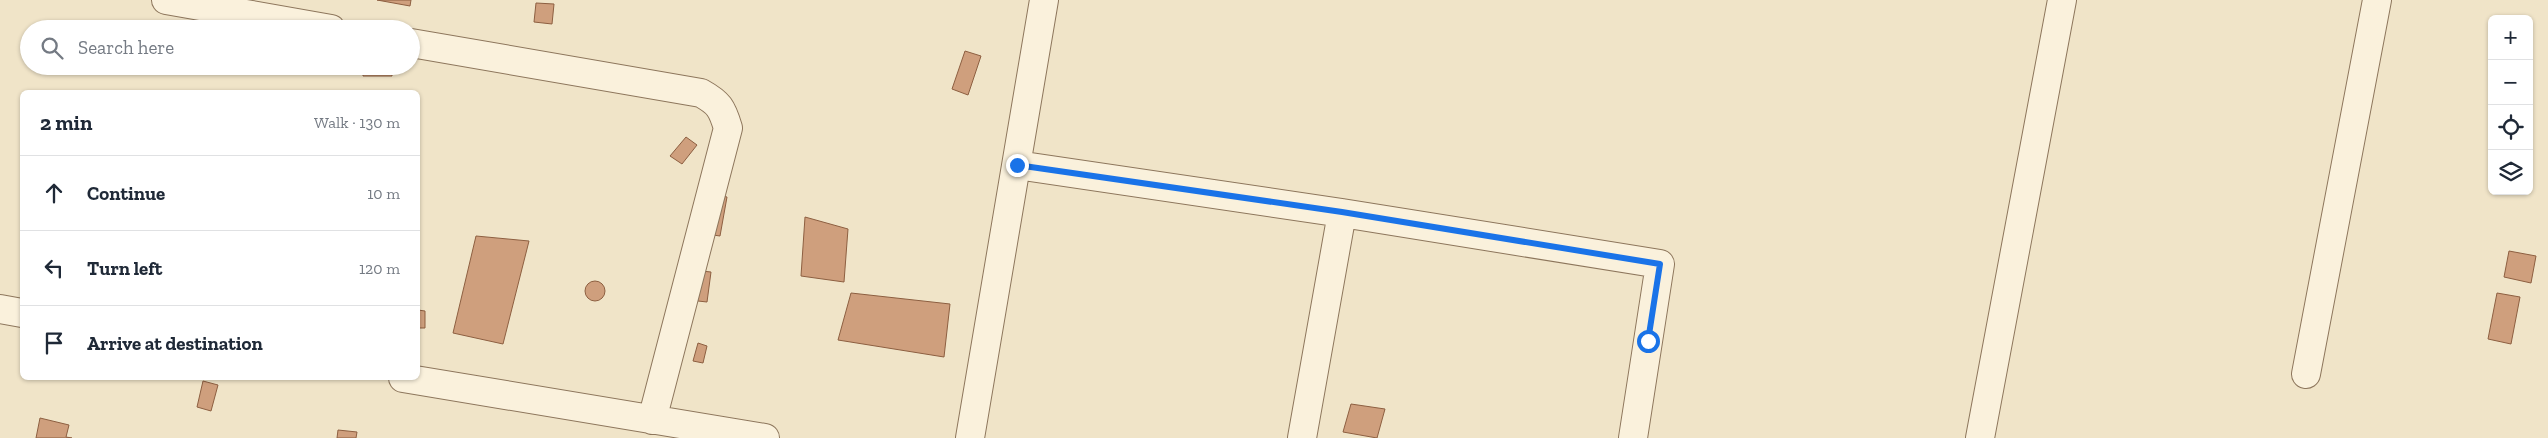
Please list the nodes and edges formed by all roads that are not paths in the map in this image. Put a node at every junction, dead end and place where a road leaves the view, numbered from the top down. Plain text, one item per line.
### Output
1 (166, 0) edge
2 (1044, 0) edge
3 (2377, 0) edge
4 (2056, 1) edge
5 (279, 20) edge
6 (420, 45) edge
7 (1017, 165) junction
8 (1342, 212) junction
9 (0, 309) edge
10 (20, 313) edge
11 (2306, 374) dead end
12 (415, 380) edge
13 (652, 420) junction
14 (765, 438) edge
15 (970, 438) edge
16 (1302, 438) edge
17 (1632, 438) edge
18 (1980, 438) edge

1 - 5 street
2 - 7 street
3 - 11 street
4 - 18 street
6 - 13 street
7 - 8 street
7 - 15 street
8 - 16 street
8 - 17 street
9 - 10 street
12 - 13 street
13 - 14 street

